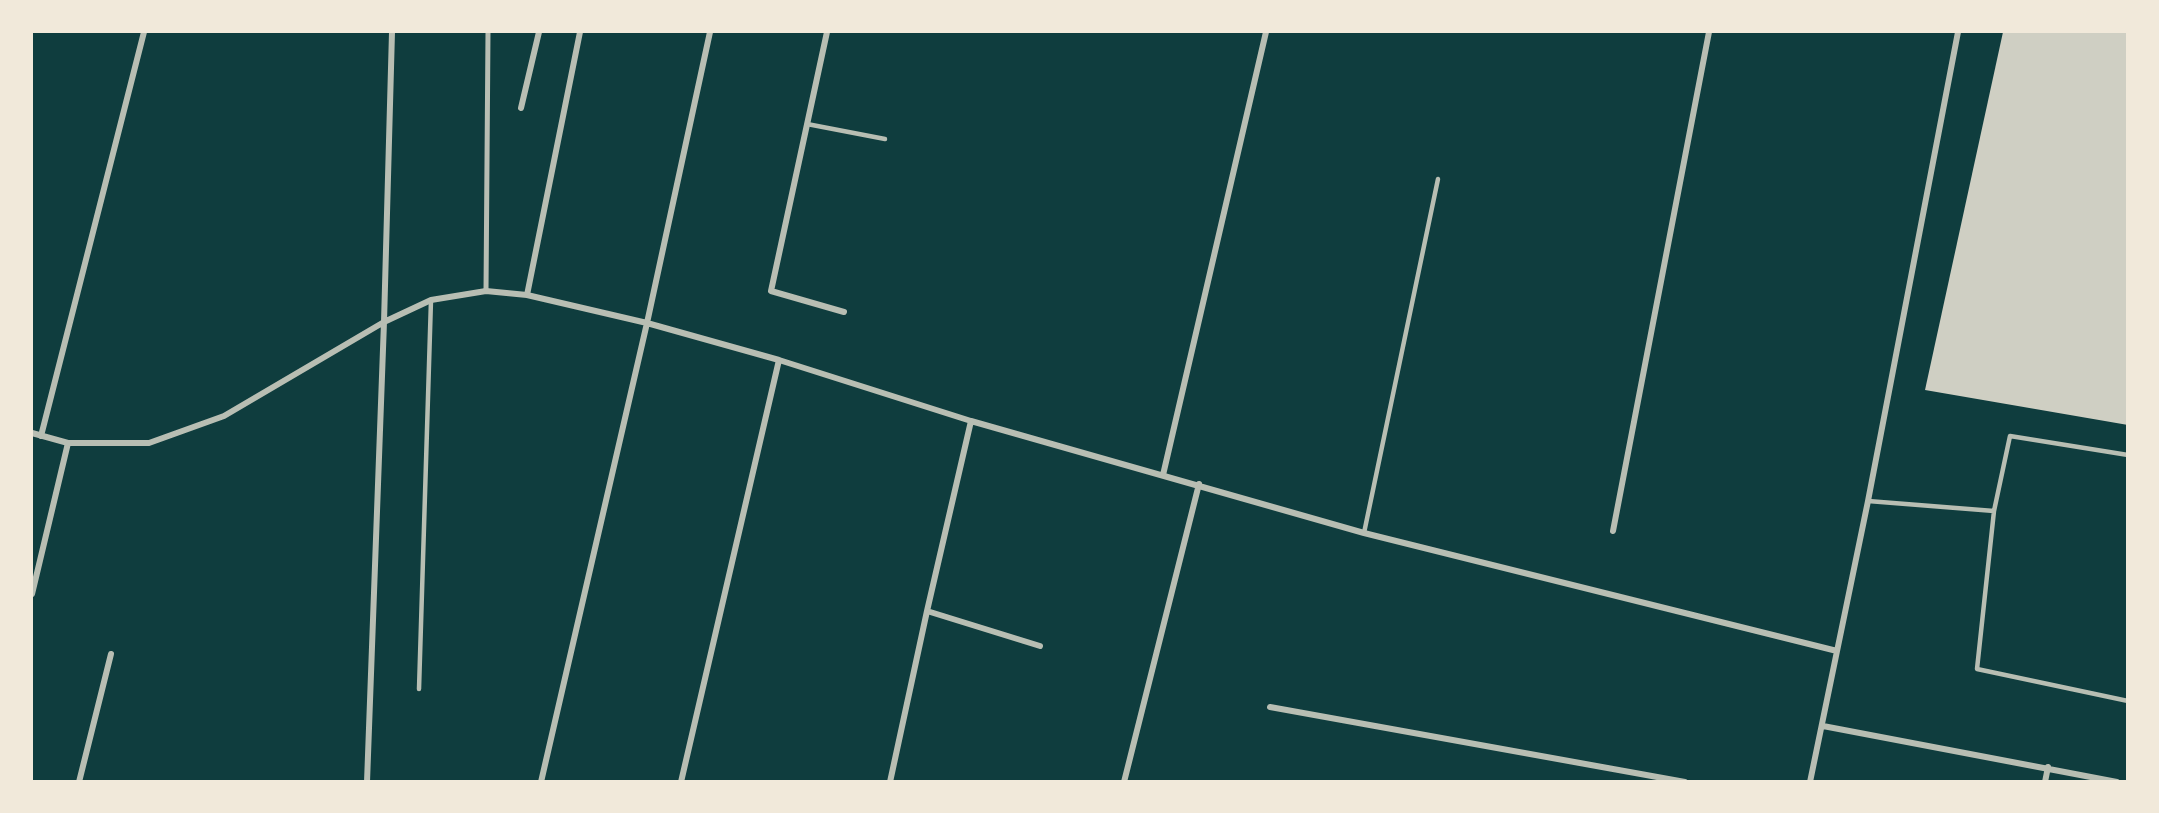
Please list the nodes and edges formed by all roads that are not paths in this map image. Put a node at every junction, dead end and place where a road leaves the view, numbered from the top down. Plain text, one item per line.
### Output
1 (144, 32) edge
2 (392, 32) edge
3 (488, 32) edge
4 (539, 32) edge
5 (580, 32) edge
6 (710, 32) edge
7 (827, 32) edge
8 (1266, 32) edge
9 (1709, 32) edge
10 (1958, 32) edge
11 (521, 108) dead end
12 (807, 124) junction
13 (885, 139) dead end
14 (1438, 179) dead end
15 (486, 291) junction
16 (527, 295) junction
17 (431, 300) junction
18 (844, 312) dead end
19 (384, 322) junction
20 (647, 323) junction
21 (779, 360) junction
22 (971, 421) junction
23 (32, 434) edge
24 (41, 436) junction
25 (68, 443) junction
26 (2127, 455) edge
27 (1163, 476) junction
28 (1199, 484) junction
29 (1868, 501) junction
30 (1994, 511) junction
31 (1613, 531) dead end
32 (1364, 533) junction
33 (32, 594) edge
34 (927, 611) junction
35 (1040, 646) dead end
36 (1837, 651) junction
37 (111, 654) dead end
38 (419, 689) dead end
39 (2127, 701) edge
40 (1270, 707) dead end
41 (1823, 726) junction
42 (2048, 767) junction
43 (79, 782) edge
44 (367, 782) edge
45 (541, 782) edge
46 (681, 782) edge
47 (890, 782) edge
48 (1124, 782) edge
49 (1685, 782) edge
50 (1810, 782) edge
51 (2045, 782) edge
52 (2117, 782) edge

1 - 24 street
2 - 19 street
3 - 15 street
4 - 11 street
5 - 16 street
6 - 20 street
7 - 12 street
8 - 27 street
9 - 31 street
10 - 29 street
12 - 13 lane
12 - 18 street
14 - 32 lane
15 - 16 street
15 - 17 street
16 - 20 street
17 - 19 street
17 - 38 lane
19 - 25 street
19 - 44 street
20 - 21 street
20 - 45 street
21 - 22 street
21 - 46 street
22 - 27 street
22 - 34 street
23 - 24 street
24 - 25 street
25 - 33 street
26 - 30 lane
27 - 28 street
28 - 32 street
28 - 48 street
29 - 30 lane
29 - 36 street
30 - 39 lane
32 - 36 street
34 - 35 street
34 - 47 street
36 - 41 street
37 - 43 street
40 - 49 street
41 - 42 street
41 - 50 street
42 - 51 street
42 - 52 street

